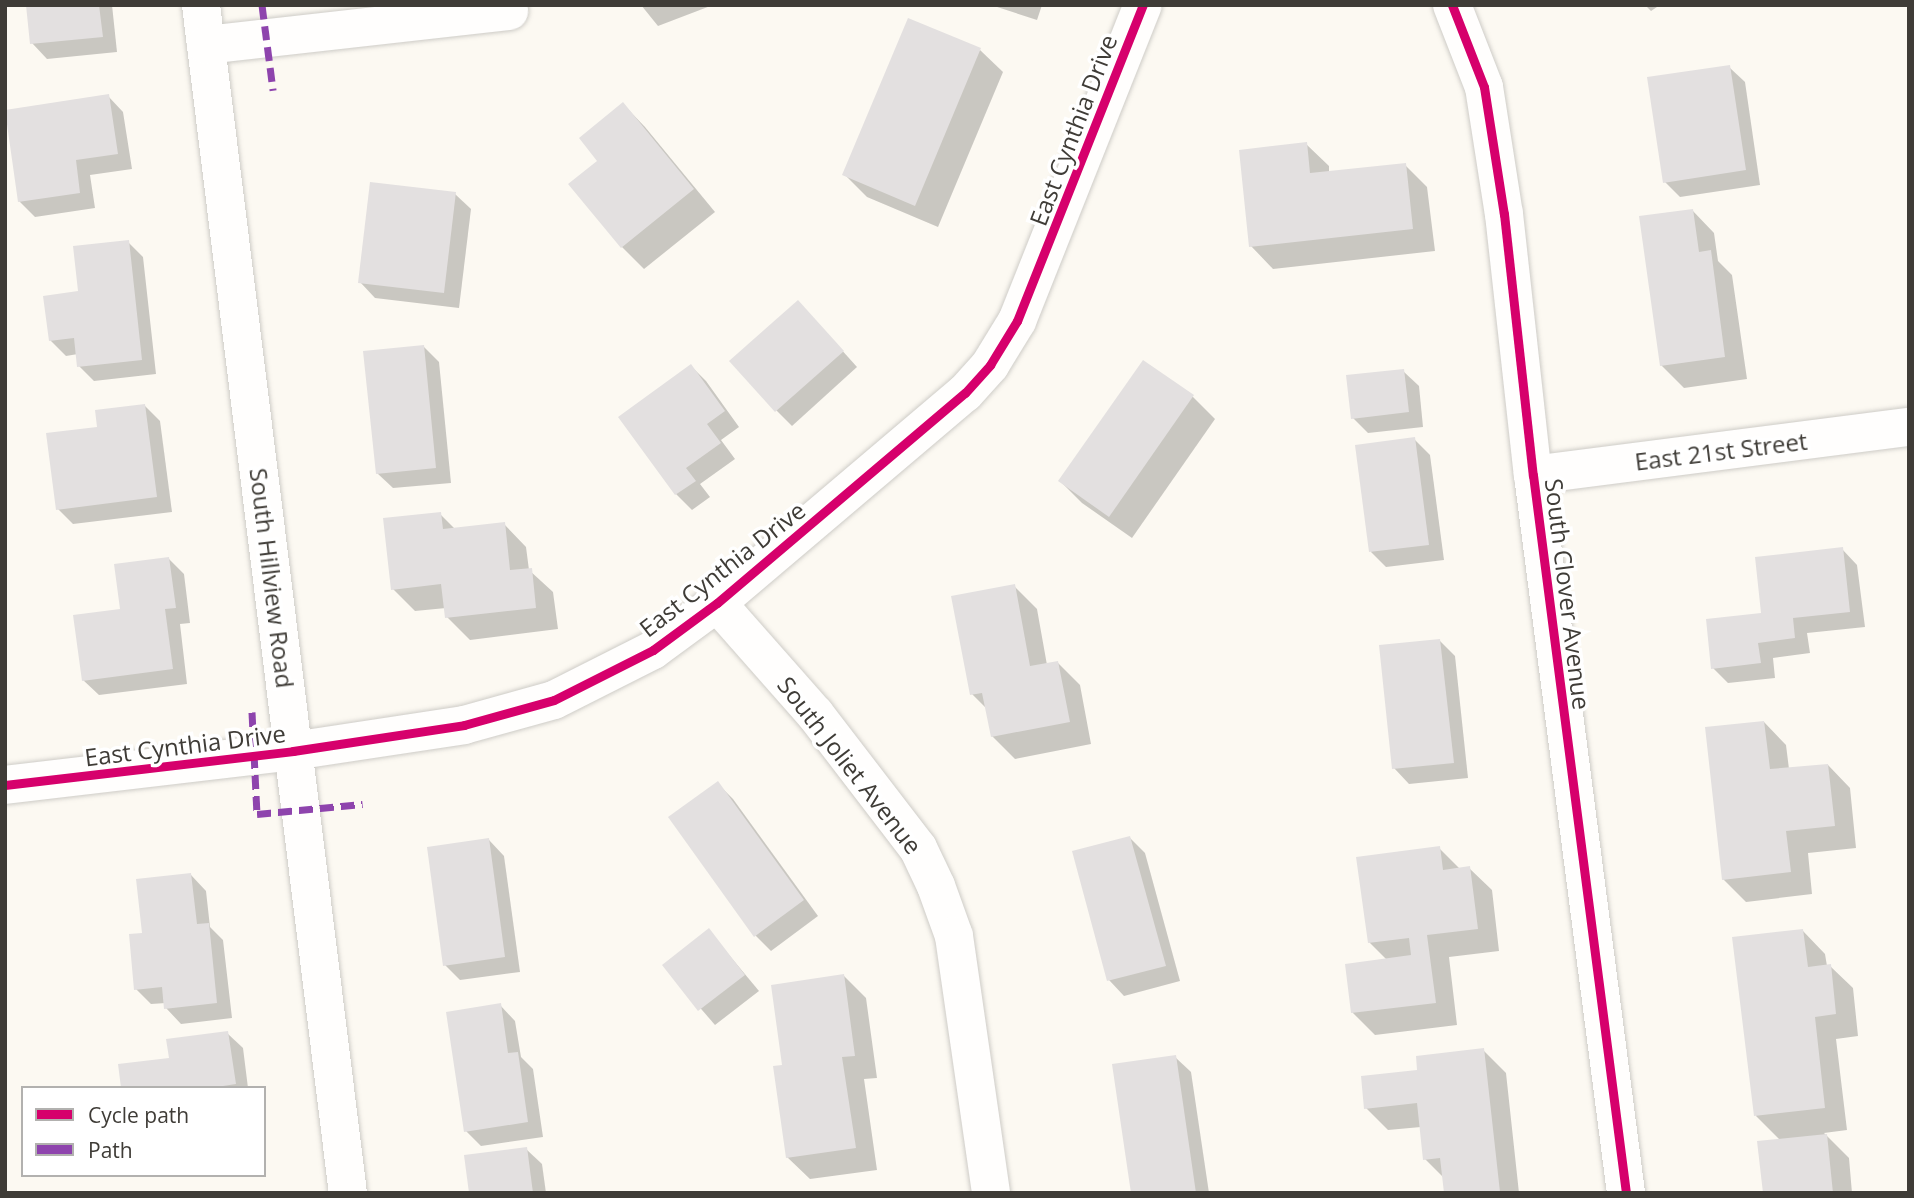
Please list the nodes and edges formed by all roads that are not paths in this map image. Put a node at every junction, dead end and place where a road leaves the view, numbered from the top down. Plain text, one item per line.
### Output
1 (201, 5) edge
2 (1143, 5) edge
3 (1452, 5) edge
4 (509, 11) dead end
5 (206, 44) junction
6 (1909, 427) edge
7 (1533, 475) junction
8 (717, 603) junction
9 (293, 751) junction
10 (5, 785) edge
11 (348, 1193) edge
12 (991, 1193) edge
13 (1626, 1193) edge

1 - 5 street, South Hillview Road
2 - 8 street, East Cynthia Drive
3 - 7 street, South Clover Avenue
4 - 5 street
5 - 9 street, South Hillview Road
6 - 7 street, East 21st Street
7 - 13 street, South Clover Avenue
8 - 9 street, East Cynthia Drive
8 - 12 street, South Joliet Avenue
9 - 10 street, East Cynthia Drive
9 - 11 street, South Hillview Road

